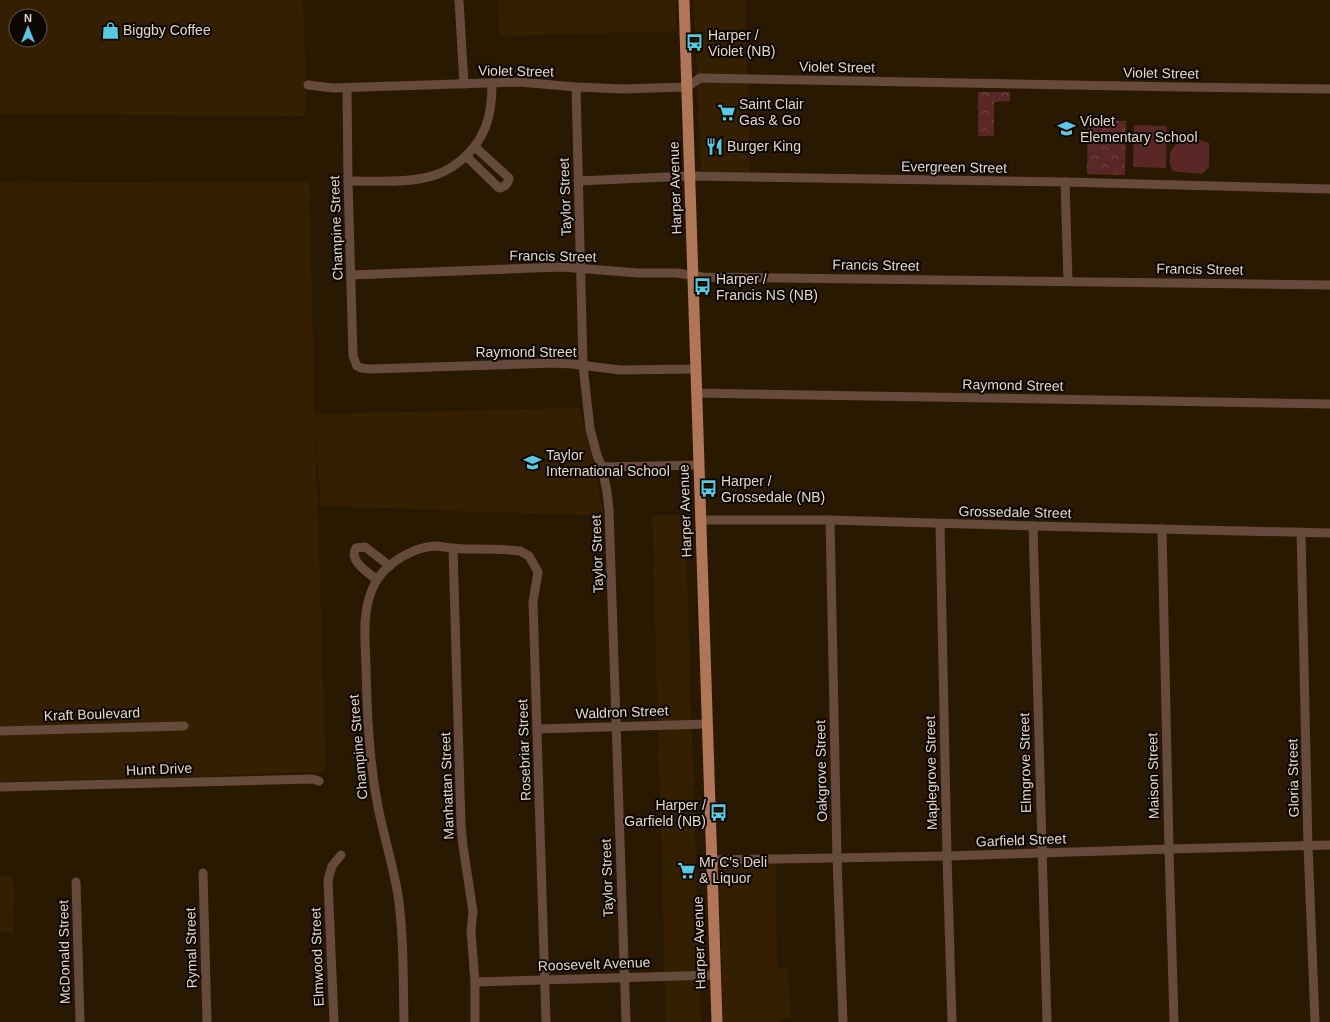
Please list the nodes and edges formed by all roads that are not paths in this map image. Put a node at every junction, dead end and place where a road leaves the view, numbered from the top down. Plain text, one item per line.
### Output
1 (459, 0) edge
2 (684, 0) edge
3 (492, 83) junction
4 (464, 84) junction
5 (308, 85) dead end
6 (576, 87) junction
7 (687, 87) junction
8 (347, 88) junction
9 (1330, 89) edge
10 (475, 147) junction
11 (466, 156) junction
12 (690, 176) junction
13 (348, 181) junction
14 (578, 181) junction
15 (1064, 182) junction
16 (1330, 189) edge
17 (581, 268) junction
18 (351, 275) junction
19 (692, 275) junction
20 (1068, 281) junction
21 (1330, 285) edge
22 (583, 365) junction
23 (357, 366) joint
24 (696, 369) junction
25 (696, 393) junction
26 (1330, 404) edge
27 (698, 465) junction
28 (602, 467) junction
29 (700, 520) junction
30 (830, 520) junction
31 (940, 524) junction
32 (1033, 526) junction
33 (1162, 529) junction
34 (1301, 532) junction
35 (1330, 532) edge
36 (453, 548) junction
37 (390, 566) junction
38 (377, 580) junction
39 (708, 724) junction
40 (184, 726) dead end
41 (617, 726) junction
42 (537, 729) junction
43 (0, 730) edge
44 (319, 781) dead end
45 (0, 788) edge
46 (1330, 845) edge
47 (1308, 846) junction
48 (1169, 849) junction
49 (341, 854) dead end
50 (1041, 854) junction
51 (947, 856) junction
52 (837, 858) junction
53 (712, 860) junction
54 (204, 873) dead end
55 (76, 882) dead end
56 (715, 975) junction
57 (624, 977) junction
58 (545, 980) junction
59 (475, 982) junction
60 (80, 1022) edge
61 (207, 1022) edge
62 (334, 1022) edge
63 (404, 1022) edge
64 (475, 1022) edge
65 (546, 1022) edge
66 (626, 1022) edge
67 (717, 1022) edge
68 (843, 1022) edge
69 (952, 1022) edge
70 (1047, 1022) edge
71 (1174, 1022) edge
72 (1315, 1022) edge

1 - 4 street
2 - 7 main road, Harper Avenue
3 - 4 street, Violet Street
3 - 6 street, Violet Street
3 - 10 street
4 - 8 street, Violet Street
5 - 8 street, Violet Street
6 - 7 street, Violet Street
6 - 14 street, Taylor Street
7 - 9 street, Violet Street
7 - 12 main road, Harper Avenue
8 - 13 street, Champine Street
10 - 11 street
10 - 11 street
11 - 13 street
12 - 14 street, Evergreen Street
12 - 15 street, Evergreen Street
12 - 19 main road, Harper Avenue
13 - 18 street, Champine Street
14 - 17 street, Taylor Street
15 - 16 street, Evergreen Street
15 - 20 street
17 - 18 street, Francis Street
17 - 19 street, Francis Street
17 - 22 street, Taylor Street
18 - 23 street, Champine Street
19 - 20 street, Francis Street
19 - 24 main road, Harper Avenue
20 - 21 street, Francis Street
22 - 23 street, Raymond Street
22 - 24 street, Raymond Street
22 - 28 street, Taylor Street
24 - 25 main road, Harper Avenue
25 - 26 street, Raymond Street
25 - 27 main road, Harper Avenue
27 - 28 street
27 - 29 main road, Harper Avenue
28 - 41 street, Taylor Street
29 - 30 street, Grossedale Street
29 - 39 main road, Harper Avenue
30 - 31 street, Grossedale Street
30 - 52 street, Oakgrove Street
31 - 32 street, Grossedale Street
31 - 51 street, Maplegrove Street
32 - 33 street, Grossedale Street
32 - 50 street, Elmgrove Street
33 - 34 street, Grossedale Street
33 - 48 street, Maison Street
34 - 35 street, Grossedale Street
34 - 47 street, Gloria Street
36 - 37 street, Champine Street
36 - 42 street, Rosebriar Street
36 - 59 street, Manhattan Street
37 - 38 street, Champine Street
37 - 38 street
38 - 63 street, Champine Street
39 - 41 street, Waldron Street
39 - 53 main road, Harper Avenue
40 - 43 street, Kraft Boulevard
41 - 42 street, Waldron Street
41 - 57 street, Taylor Street
42 - 58 street, Rosebriar Street
44 - 45 street, Hunt Drive
46 - 47 street, Garfield Street
47 - 48 street, Garfield Street
47 - 72 street, Gloria Street
48 - 50 street, Garfield Street
48 - 71 street, Maison Street
49 - 62 street, Elmwood Street
50 - 51 street, Garfield Street
50 - 70 street, Elmgrove Street
51 - 52 street, Garfield Street
51 - 69 street, Maplegrove Street
52 - 53 street, Garfield Street
52 - 68 street, Oakgrove Street
53 - 56 main road, Harper Avenue
54 - 61 street, Rymal Street
55 - 60 street, McDonald Street
56 - 57 street, Roosevelt Avenue
56 - 67 main road, Harper Avenue
57 - 58 street, Roosevelt Avenue
57 - 66 street, Taylor Street
58 - 59 street, Roosevelt Avenue
58 - 65 street, Rosebriar Street
59 - 64 street, Manhattan Street

